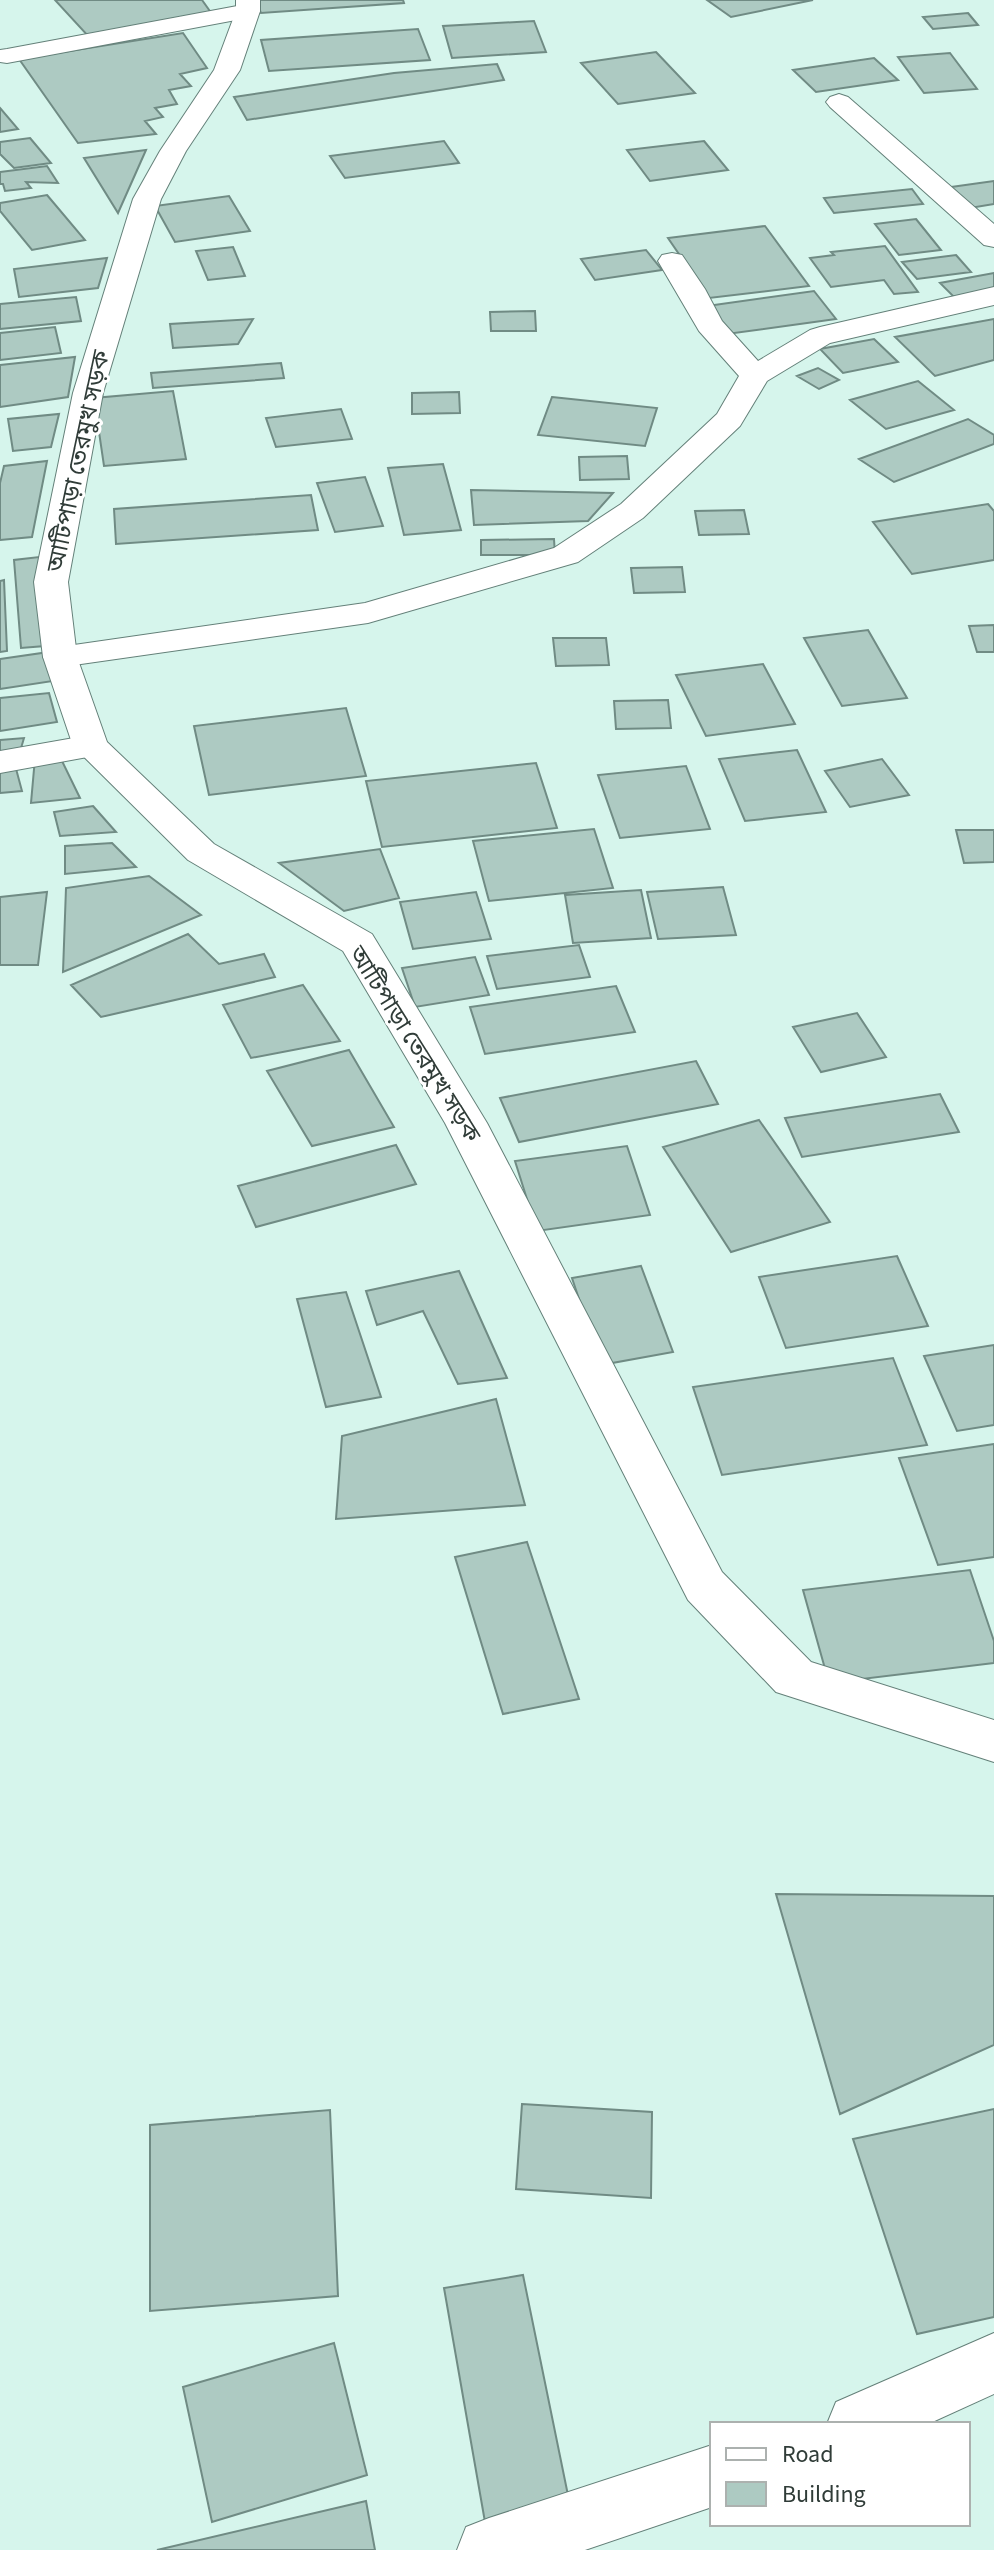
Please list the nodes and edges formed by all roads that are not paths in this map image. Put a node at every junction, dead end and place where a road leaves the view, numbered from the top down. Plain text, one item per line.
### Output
1 (248, 6) edge
2 (7, 56) dead end
3 (839, 102) dead end
4 (994, 239) edge
5 (672, 261) dead end
6 (994, 296) edge
7 (755, 375) junction
8 (60, 657) junction
9 (91, 746) junction
10 (0, 762) edge
11 (994, 1741) edge
12 (994, 2363) edge
13 (862, 2422) edge
14 (710, 2477) edge
15 (489, 2550) edge

1 - 2 main road
1 - 8 main road, আটিপাড়া তেরমুখ সড়ক
3 - 4 main road
5 - 7 main road
6 - 7 main road
7 - 8 main road
8 - 9 main road, আটিপাড়া তেরমুখ সড়ক
9 - 10 main road
9 - 11 main road, আটিপাড়া তেরমুখ সড়ক
12 - 13 main road
14 - 15 main road

